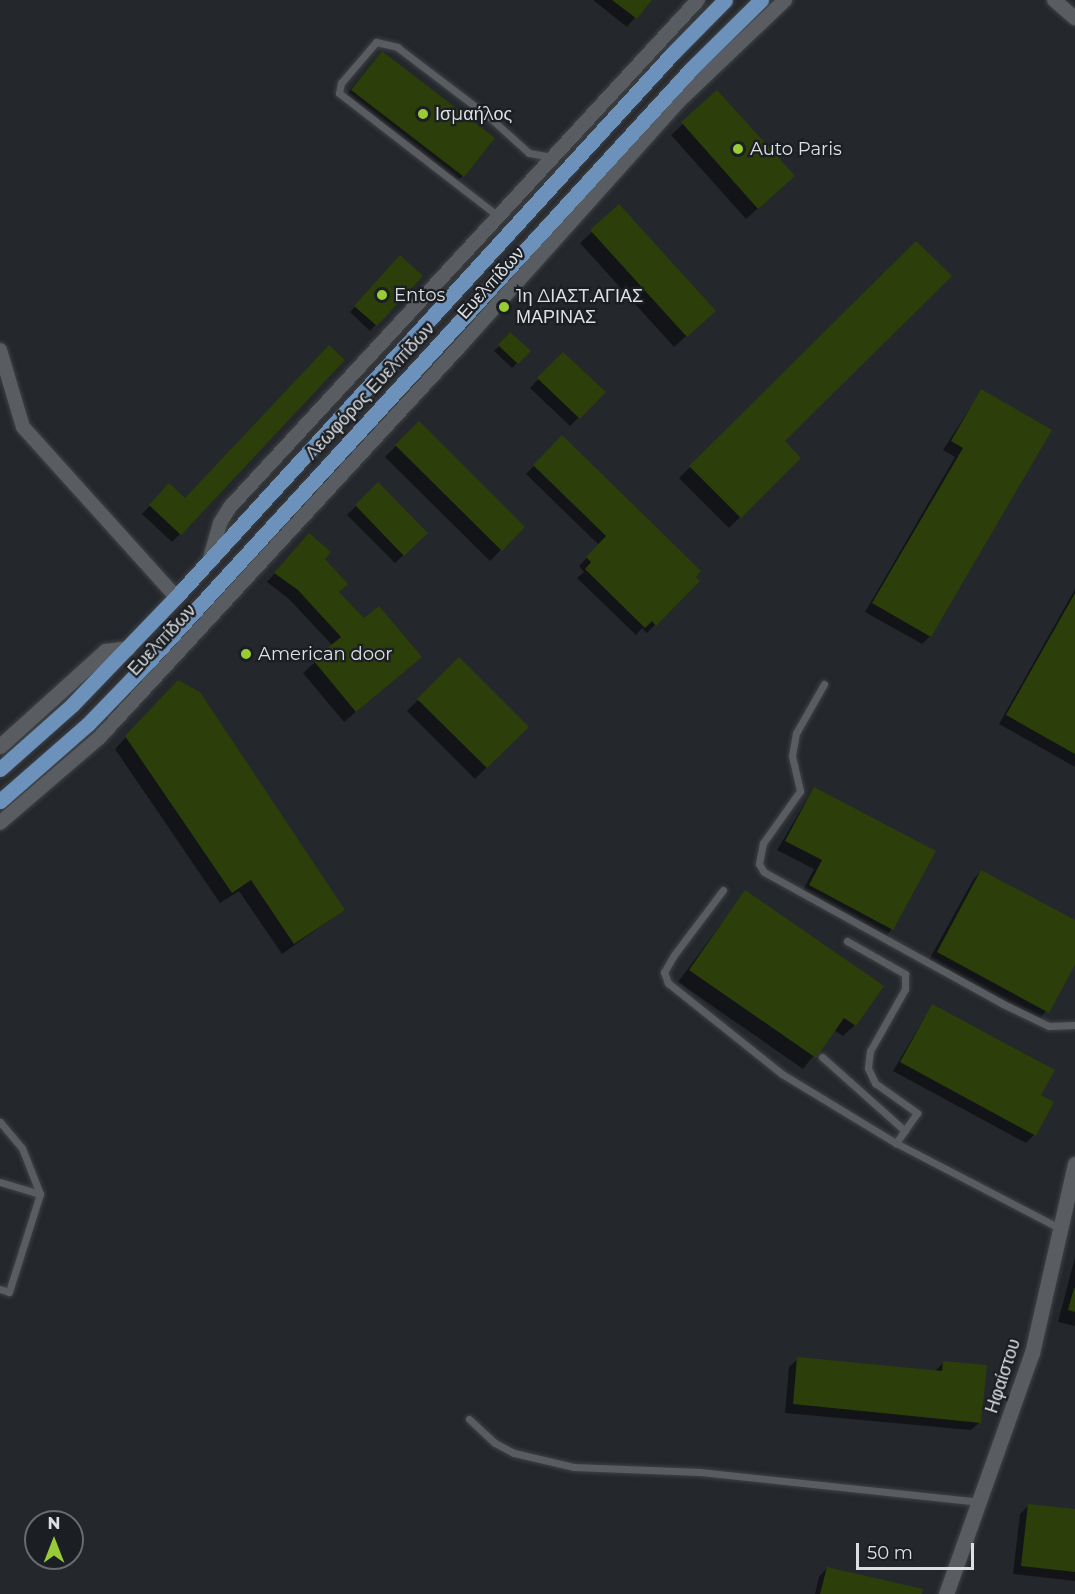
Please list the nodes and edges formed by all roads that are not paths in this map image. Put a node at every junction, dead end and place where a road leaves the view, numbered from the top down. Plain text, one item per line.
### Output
1 (698, 0) edge
2 (726, 0) edge
3 (761, 0) edge
4 (785, 0) edge
5 (1054, 0) edge
6 (1075, 18) edge
7 (621, 156) junction
8 (552, 158) junction
9 (566, 170) junction
10 (498, 216) junction
11 (447, 337) junction
12 (460, 346) junction
13 (0, 350) edge
14 (210, 558) junction
15 (237, 576) junction
16 (176, 597) junction
17 (191, 626) junction
18 (128, 648) junction
19 (824, 684) dead end
20 (88, 724) junction
21 (100, 736) junction
22 (2, 742) edge
23 (0, 769) edge
24 (0, 801) edge
25 (0, 823) edge
26 (723, 890) dead end
27 (846, 941) dead end
28 (1075, 1025) edge
29 (822, 1056) dead end
30 (0, 1122) edge
31 (905, 1131) junction
32 (896, 1143) junction
33 (1075, 1164) edge
34 (0, 1182) edge
35 (40, 1194) junction
36 (1061, 1229) junction
37 (0, 1289) edge
38 (469, 1419) dead end
39 (979, 1502) junction
40 (946, 1594) edge

1 - 8 street
2 - 9 main road, Λεωφόρος Ευελπίδων
3 - 7 main road, Λεωφόρος Ευελπίδων
4 - 7 street, Ευελπίδων
5 - 6 street
7 - 11 main road, Λεωφόρος Ευελπίδων
7 - 12 street, Ευελπίδων
8 - 9 street
8 - 10 street
8 - 10 lane
9 - 14 main road, Λεωφόρος Ευελπίδων
10 - 14 street
11 - 12 street
11 - 15 main road, Λεωφόρος Ευελπίδων
12 - 15 street, Ευελπίδων
13 - 16 street
14 - 16 main road, Λεωφόρος Ευελπίδων
15 - 17 main road, Λεωφόρος Ευελπίδων
16 - 18 main road, Λεωφόρος Ευελπίδων
17 - 20 main road, Λεωφόρος Ευελπίδων
17 - 21 street, Ευελπίδων
18 - 22 street, Ευελπίδων
18 - 23 main road, Λεωφόρος Ευελπίδων
19 - 28 lane
20 - 21 street
20 - 24 main road, Λεωφόρος Ευελπίδων
21 - 25 street, Ευελπίδων
26 - 32 lane
27 - 31 lane
29 - 31 lane
30 - 35 lane
31 - 32 lane
32 - 36 lane
33 - 36 street, Ηφαίστου
34 - 35 lane
35 - 37 lane
36 - 39 street, Ηφαίστου
38 - 39 lane
39 - 40 street, Ηφαίστου

